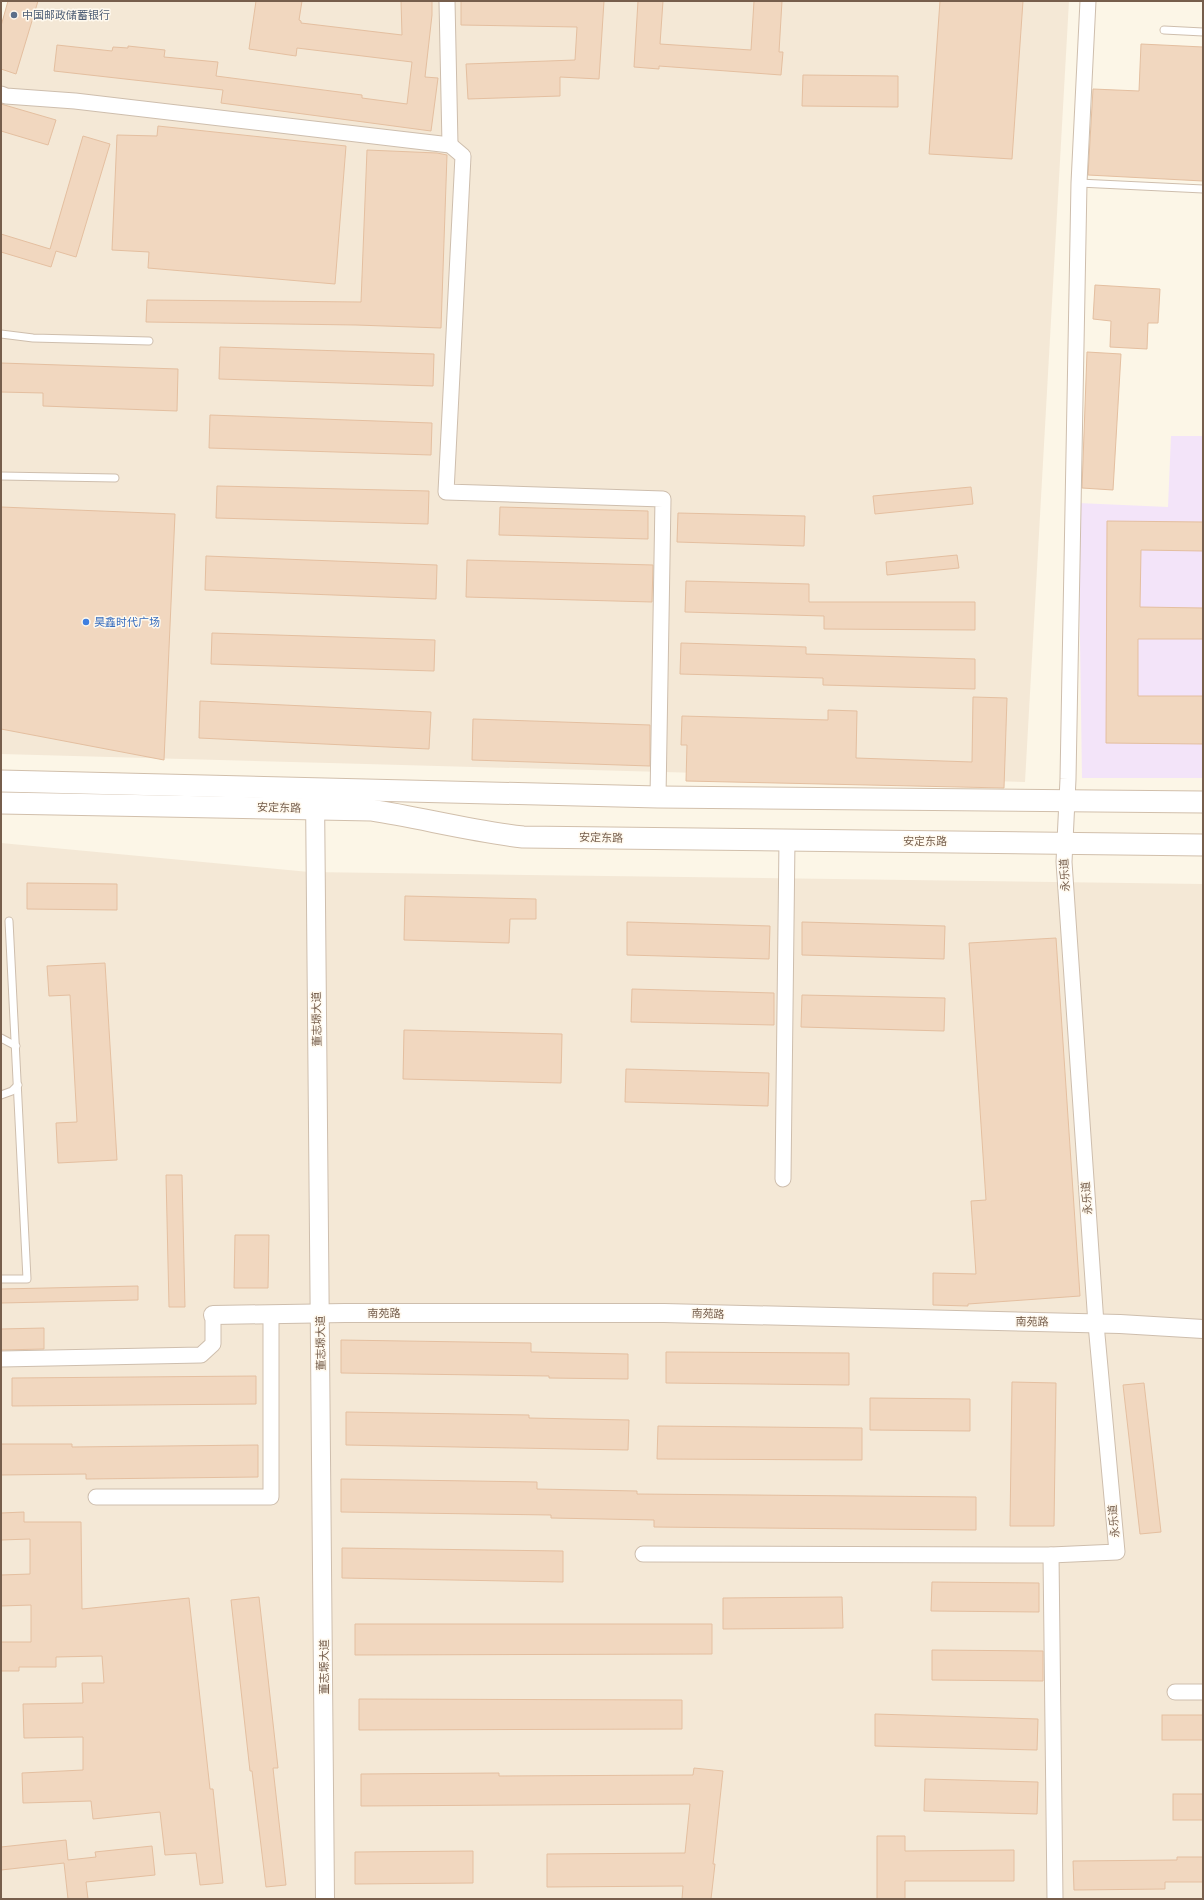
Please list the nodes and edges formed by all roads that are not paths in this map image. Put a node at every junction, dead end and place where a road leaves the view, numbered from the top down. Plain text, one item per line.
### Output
1 (447, 1) edge
2 (1088, 1) edge
3 (1164, 30) dead end
4 (1203, 32) edge
5 (1, 94) edge
6 (450, 145) junction
7 (1079, 183) junction
8 (1203, 189) edge
9 (1, 334) edge
10 (149, 341) dead end
11 (1, 476) edge
12 (115, 478) dead end
13 (1, 781) edge
14 (319, 788) junction
15 (658, 797) junction
16 (1067, 800) junction
17 (1203, 802) edge
18 (1, 803) edge
19 (320, 808) junction
20 (788, 840) junction
21 (1065, 843) junction
22 (1203, 845) edge
23 (9, 921) dead end
24 (1, 1038) edge
25 (16, 1046) junction
26 (18, 1085) junction
27 (1, 1095) edge
28 (783, 1179) dead end
29 (1, 1279) edge
30 (325, 1317) junction
31 (270, 1318) junction
32 (214, 1319) joint
33 (1096, 1327) junction
34 (1203, 1330) edge
35 (1203, 1336) edge
36 (1, 1359) edge
37 (96, 1497) dead end
38 (643, 1554) dead end
39 (1051, 1555) junction
40 (1175, 1692) dead end
41 (1203, 1692) edge
42 (325, 1899) edge
43 (334, 1899) edge
44 (1055, 1899) edge

1 - 6 street
2 - 7 street, 永乐道
3 - 4 lane
5 - 6 street
6 - 15 street
7 - 8 lane
7 - 16 street, 永乐道
9 - 10 lane
11 - 12 lane
13 - 14 main road, 安定东路
14 - 15 main road, 安定东路
14 - 19 street, 董志塬大道
15 - 16 main road, 安定东路
16 - 17 main road, 安定东路
16 - 21 street, 永乐道
18 - 19 main road, 安定东路
19 - 20 main road, 安定东路
19 - 30 street, 董志塬大道
20 - 21 main road, 安定东路
20 - 28 street
21 - 22 main road, 安定东路
21 - 33 street, 永乐道
23 - 25 lane
24 - 25 lane
25 - 26 lane
26 - 27 lane
26 - 29 lane
30 - 31 street, 南苑路
30 - 33 street, 南苑路
30 - 42 street, 董志塬大道
30 - 43 street, 董志塬大道
31 - 32 street, 南苑路
31 - 37 street
32 - 36 street
33 - 34 street, 南苑路
33 - 35 street, 南苑路
33 - 39 street, 永乐道
38 - 39 street
39 - 44 street
40 - 41 street

